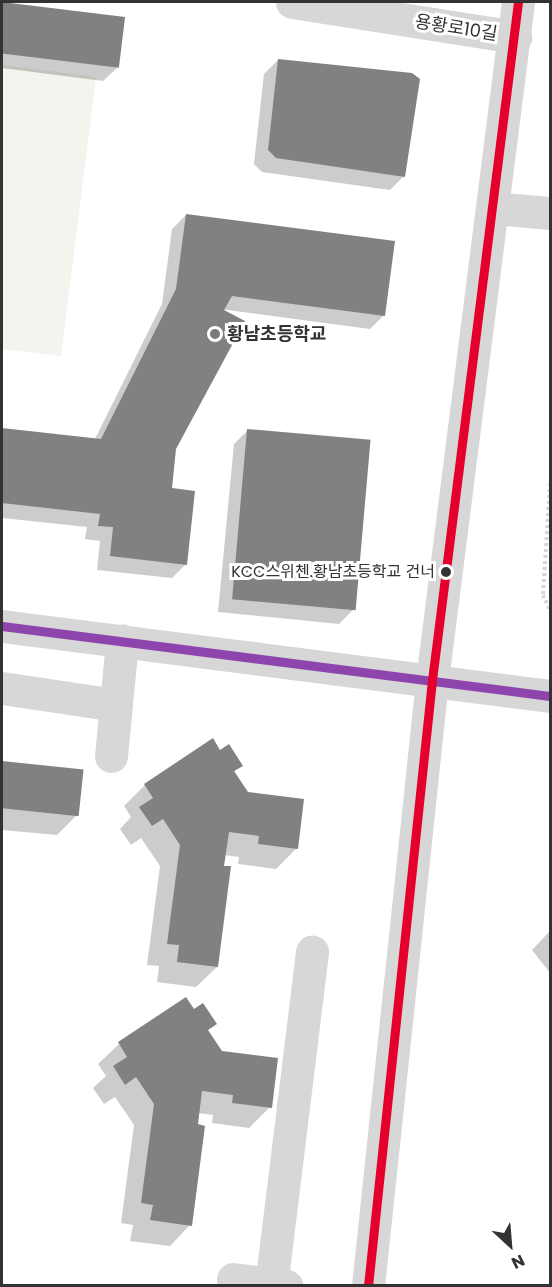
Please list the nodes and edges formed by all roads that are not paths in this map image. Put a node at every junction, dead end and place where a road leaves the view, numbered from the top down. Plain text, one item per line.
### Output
1 (518, 2) edge
2 (312, 3) edge
3 (514, 37) junction
4 (493, 208) junction
5 (550, 213) edge
6 (2, 626) edge
7 (122, 641) junction
8 (432, 680) junction
9 (2, 688) edge
10 (550, 696) edge
11 (116, 705) junction
12 (111, 756) dead end
13 (312, 951) dead end
14 (233, 1280) dead end
15 (277, 1285) edge
16 (368, 1286) edge

1 - 3 street, 용황로10길
2 - 3 street, 용황로10길
3 - 4 street, 용황로10길
4 - 5 street
4 - 8 street, 용황로10길
6 - 7 street
7 - 8 street
7 - 11 street
8 - 10 street
8 - 16 street, 용황로10길
9 - 11 street
11 - 12 street
13 - 15 street
14 - 15 street

